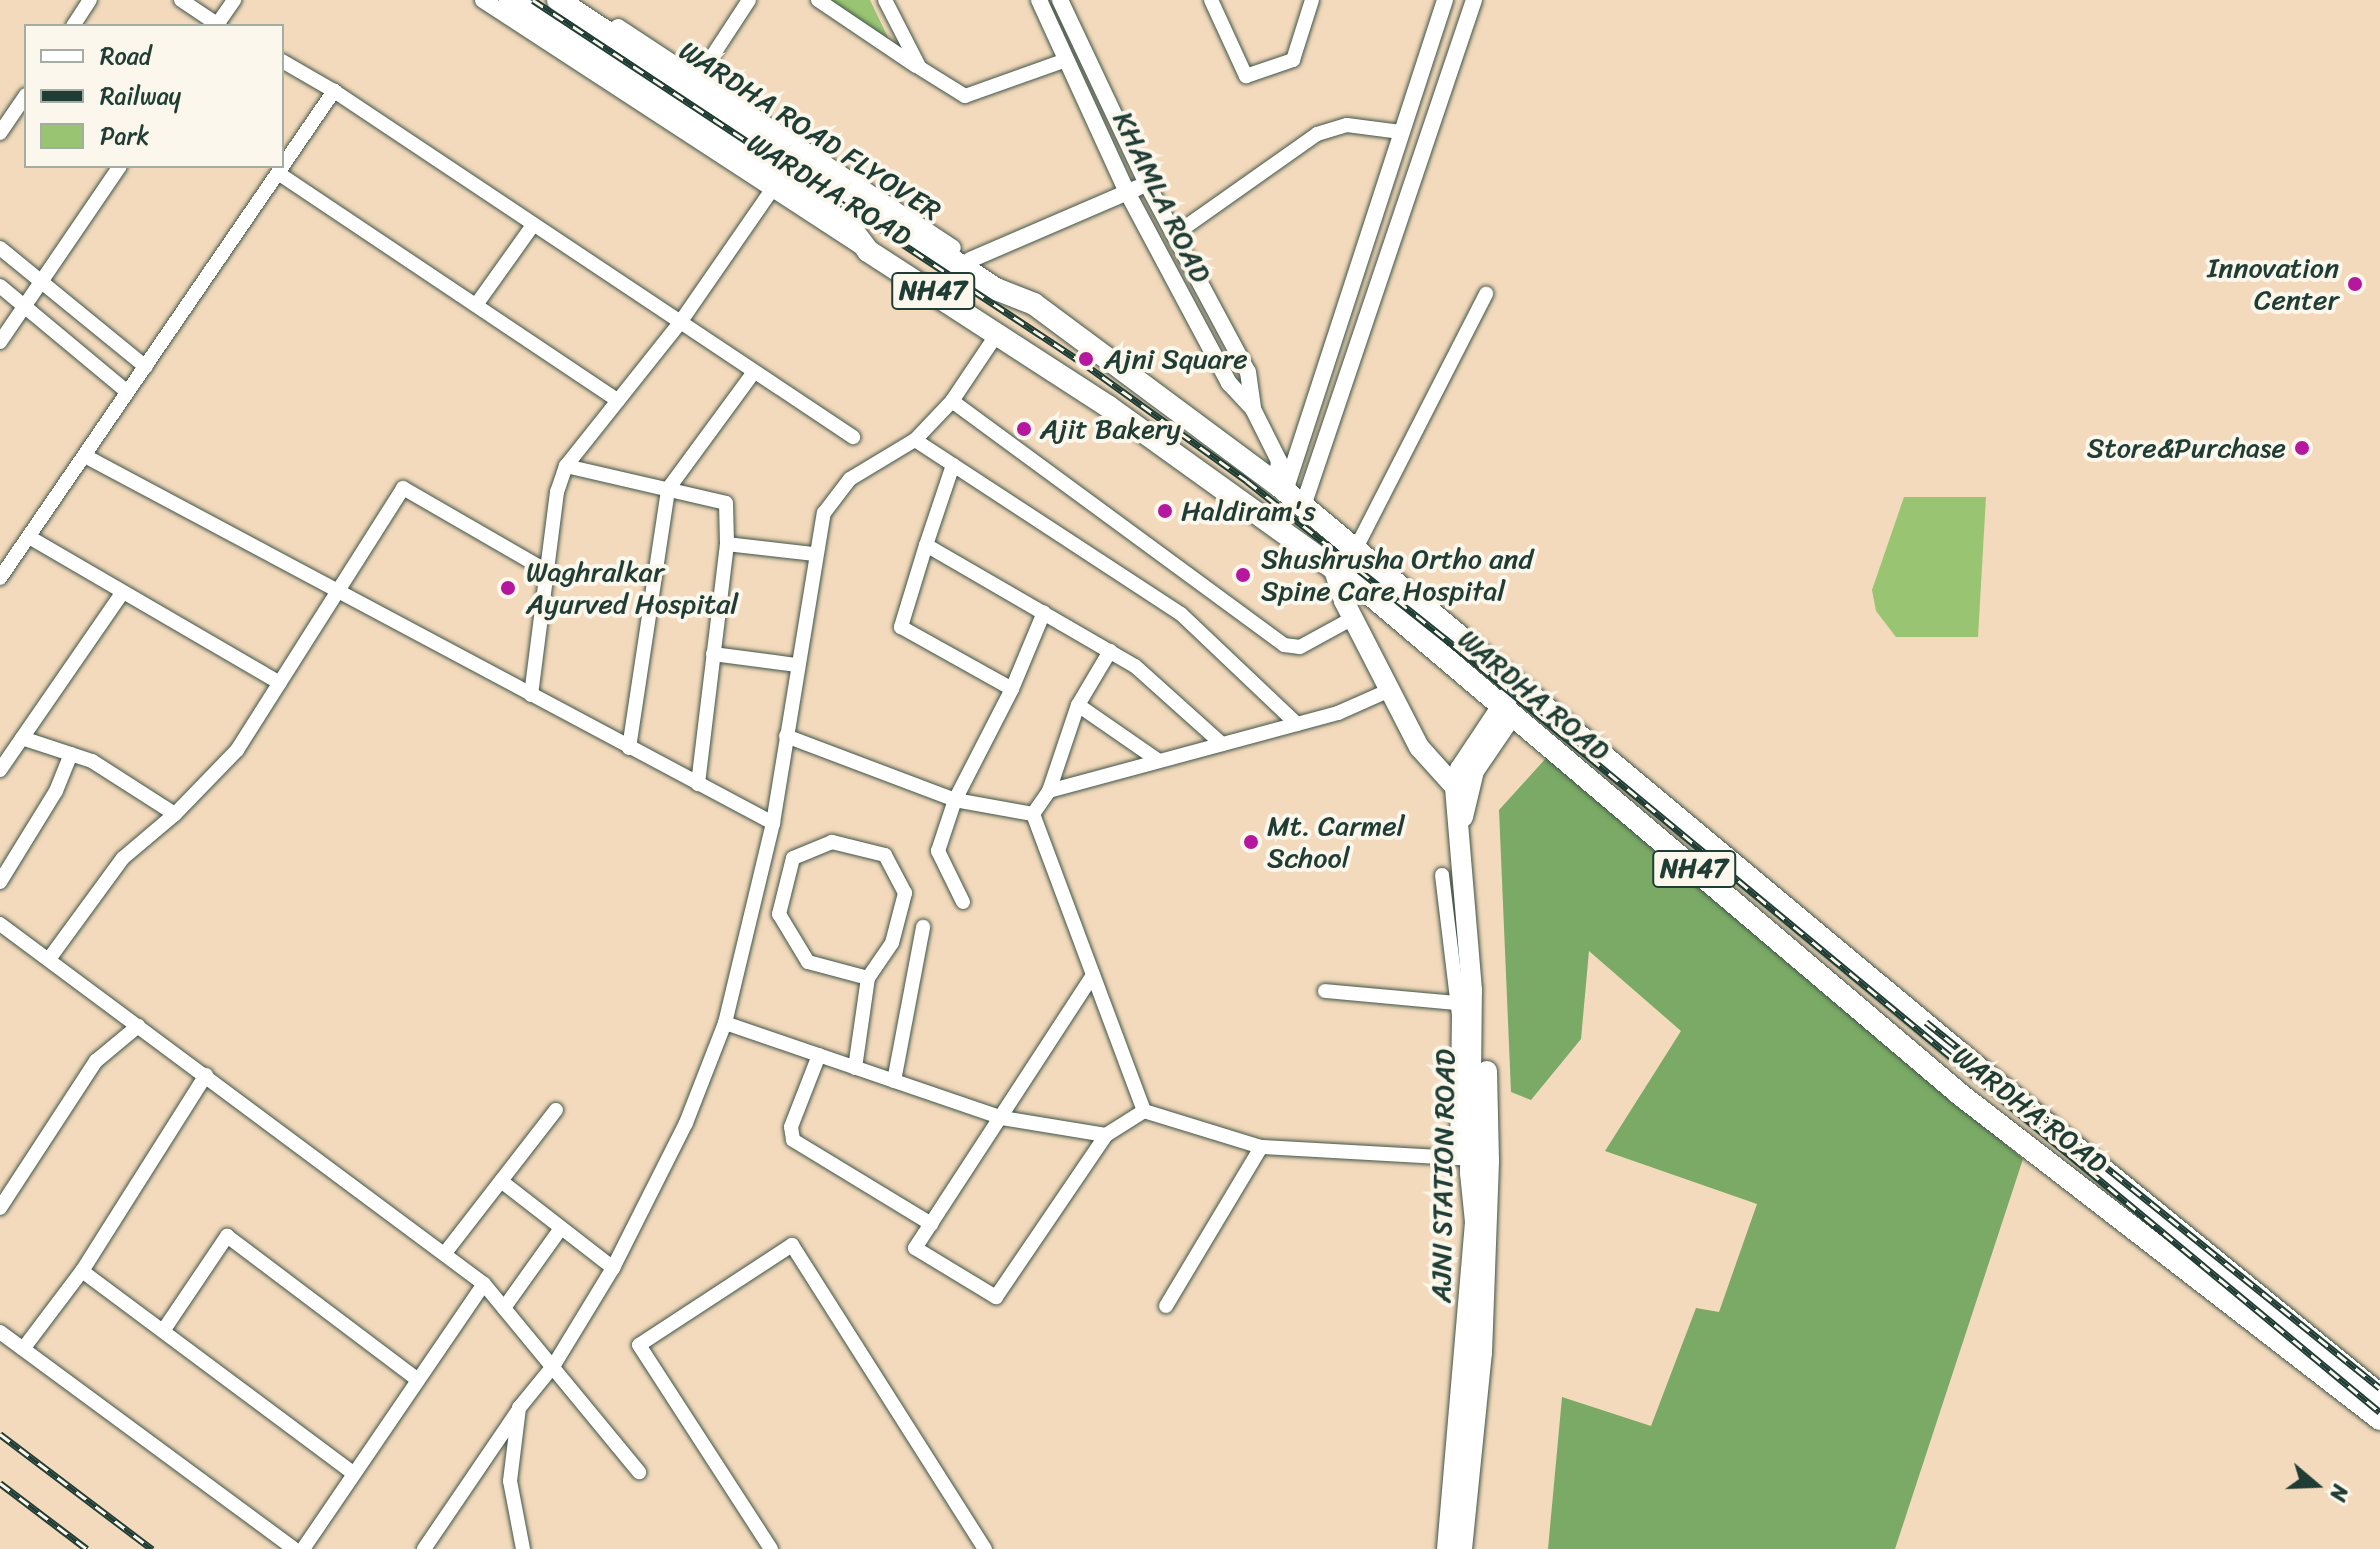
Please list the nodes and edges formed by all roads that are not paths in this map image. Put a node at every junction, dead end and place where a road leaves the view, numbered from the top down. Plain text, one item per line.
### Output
1 (90, 0) edge
2 (181, 0) edge
3 (234, 0) edge
4 (483, 0) edge
5 (510, 0) edge
6 (558, 0) edge
7 (577, 0) edge
8 (749, 0) edge
9 (818, 0) edge
10 (885, 0) edge
11 (1039, 0) edge
12 (1060, 0) edge
13 (1211, 0) edge
14 (1312, 0) edge
15 (1445, 0) edge
16 (1474, 0) edge
17 (74, 24) edge
18 (216, 24) edge
19 (218, 24) edge
20 (1066, 60) junction
21 (284, 62) edge
22 (920, 68) junction
23 (698, 78) junction
24 (334, 91) junction
25 (24, 98) edge
26 (1401, 132) junction
27 (0, 133) edge
28 (284, 164) edge
29 (119, 168) edge
30 (281, 168) edge
31 (278, 173) junction
32 (1147, 184) junction
33 (771, 191) junction
34 (1127, 192) junction
35 (533, 225) junction
36 (1174, 235) junction
37 (0, 248) edge
38 (868, 251) junction
39 (970, 260) junction
40 (39, 285) junction
41 (0, 286) edge
42 (1486, 294) dead end
43 (1034, 304) junction
44 (26, 305) junction
45 (476, 305) junction
46 (679, 324) junction
47 (997, 334) junction
48 (0, 342) edge
49 (146, 367) junction
50 (754, 372) junction
51 (126, 391) junction
52 (618, 401) junction
53 (952, 401) junction
54 (1253, 409) junction
55 (853, 437) dead end
56 (915, 440) junction
57 (1300, 446) junction
58 (1321, 454) junction
59 (85, 456) junction
60 (953, 465) junction
61 (566, 466) junction
62 (1280, 488) junction
63 (668, 489) junction
64 (1303, 506) junction
65 (29, 537) junction
66 (727, 544) junction
67 (926, 545) junction
68 (1355, 550) junction
69 (814, 554) junction
70 (1333, 567) junction
71 (547, 571) junction
72 (0, 578) edge
73 (336, 591) junction
74 (123, 592) junction
75 (1044, 612) junction
76 (1353, 618) junction
77 (1110, 651) junction
78 (713, 654) junction
79 (797, 665) junction
80 (280, 683) junction
81 (1012, 689) junction
82 (1390, 690) junction
83 (1521, 690) junction
84 (531, 695) junction
85 (1078, 705) junction
86 (1507, 711) junction
87 (1297, 724) junction
88 (786, 736) junction
89 (22, 738) junction
90 (1222, 744) junction
91 (629, 748) junction
92 (71, 754) junction
93 (1159, 761) junction
94 (0, 770) edge
95 (698, 784) junction
96 (1049, 791) junction
97 (955, 800) junction
98 (1457, 803) junction
99 (175, 814) junction
100 (1033, 814) junction
101 (773, 823) junction
102 (761, 873) junction
103 (1442, 875) dead end
104 (788, 878) junction
105 (0, 882) edge
106 (963, 902) dead end
107 (0, 924) edge
108 (923, 927) dead end
109 (49, 959) junction
110 (1093, 975) junction
111 (868, 978) junction
112 (1325, 991) dead end
113 (1457, 1003) junction
114 (725, 1023) junction
115 (138, 1026) junction
116 (819, 1055) junction
117 (855, 1068) junction
118 (206, 1075) junction
119 (894, 1081) junction
120 (556, 1110) dead end
121 (1144, 1111) junction
122 (1002, 1118) junction
123 (1106, 1135) junction
124 (1261, 1147) junction
125 (1472, 1159) junction
126 (501, 1181) junction
127 (0, 1208) edge
128 (931, 1224) junction
129 (561, 1228) junction
130 (445, 1253) junction
131 (613, 1268) junction
132 (82, 1271) junction
133 (484, 1284) junction
134 (1166, 1306) dead end
135 (504, 1308) junction
136 (163, 1331) junction
137 (0, 1332) edge
138 (23, 1349) junction
139 (554, 1365) junction
140 (418, 1380) junction
141 (2380, 1395) edge
142 (519, 1408) junction
143 (2380, 1419) edge
144 (639, 1472) dead end
145 (354, 1474) junction
146 (294, 1549) edge
147 (303, 1549) edge
148 (424, 1549) edge
149 (523, 1549) edge
150 (771, 1549) edge
151 (985, 1549) edge
152 (1447, 1549) edge
153 (1462, 1549) edge

1 - 17 street
2 - 18 street
3 - 19 street
4 - 33 street, WARDHA ROAD / NH47
5 - 38 highway, WARDHA ROAD FLYOVER
6 - 43 highway, WARDHA ROAD FLYOVER
7 - 23 street, WARDHA ROAD / NH47
8 - 23 street
9 - 22 street
10 - 22 street
11 - 20 street, KHAMLA ROAD
12 - 32 street, KHAMLA ROAD
13 - 14 street
15 - 26 street
16 - 58 street
20 - 22 street
20 - 34 street, KHAMLA ROAD
21 - 24 street
23 - 39 street, WARDHA ROAD / NH47
24 - 28 street
24 - 35 street
25 - 27 street
26 - 36 street
26 - 57 street
29 - 40 street
30 - 31 street
31 - 45 street
31 - 49 street
32 - 34 street
32 - 36 street, KHAMLA ROAD
33 - 38 street, WARDHA ROAD / NH47
33 - 46 street
34 - 39 street
34 - 54 street, KHAMLA ROAD
35 - 45 street
35 - 46 street
36 - 54 street, KHAMLA ROAD
37 - 40 street
38 - 47 highway, WARDHA ROAD / NH47
39 - 43 street, WARDHA ROAD / NH47
40 - 44 street
40 - 49 street
41 - 44 street
42 - 68 street
43 - 62 highway, WARDHA ROAD / NH47
44 - 48 street
44 - 51 street
45 - 52 street
46 - 50 street
46 - 52 street
47 - 53 street
47 - 70 highway, WARDHA ROAD / NH47
49 - 51 street
50 - 55 street
50 - 63 street
51 - 59 street
52 - 61 street
53 - 56 street
53 - 76 street
54 - 62 street, KHAMLA ROAD
56 - 60 street
56 - 69 street
57 - 58 street
57 - 62 street
58 - 64 street
59 - 65 street
59 - 73 street
60 - 67 street
60 - 87 street
61 - 63 street
61 - 71 street
62 - 64 highway, WARDHA ROAD / NH47
63 - 66 street
63 - 91 street
64 - 68 highway, WARDHA ROAD / NH47
65 - 72 street
65 - 74 street
66 - 69 street
66 - 78 street
67 - 75 street
67 - 81 street
68 - 83 highway, WARDHA ROAD / NH47
69 - 79 street
70 - 76 main road
70 - 86 highway, WARDHA ROAD / NH47
71 - 73 street
71 - 84 street
73 - 80 street
73 - 84 street
74 - 80 street
74 - 89 street
75 - 77 street
75 - 81 street
76 - 82 main road
77 - 85 street
77 - 90 street
78 - 79 street
78 - 95 street
79 - 88 street
80 - 99 street
81 - 97 street
82 - 87 street
82 - 98 main road
83 - 86 main road
83 - 141 highway, WARDHA ROAD / NH47
84 - 91 street
85 - 93 street
85 - 96 street
86 - 98 main road
86 - 98 main road
86 - 143 highway, WARDHA ROAD / NH47
87 - 90 street
88 - 97 street
88 - 101 street
89 - 92 street
89 - 94 street
90 - 93 street
91 - 95 street
92 - 99 street
92 - 105 street
93 - 96 street
95 - 101 street
96 - 100 street
97 - 100 street
97 - 106 street
98 - 125 main road, AJNI STATION ROAD
99 - 109 street
100 - 110 street
101 - 102 street
102 - 104 street
102 - 114 street
103 - 113 street
104 - 111 street
104 - 111 street
107 - 109 street
108 - 119 street
109 - 115 street
110 - 121 street
110 - 122 street
111 - 117 street
112 - 113 street
113 - 125 street
114 - 116 street
114 - 131 street
115 - 118 street
115 - 127 street
116 - 117 street
116 - 128 street
117 - 119 street
118 - 130 street
118 - 132 street
119 - 122 street
120 - 126 street
121 - 123 street
121 - 124 street
122 - 123 street
122 - 128 street
123 - 128 street
124 - 125 street
124 - 134 street
125 - 152 main road, AJNI STATION ROAD
125 - 153 main road, AJNI STATION ROAD
126 - 129 street
126 - 130 street
129 - 131 street
129 - 135 street
130 - 133 street
131 - 139 street
132 - 136 street
132 - 138 street
133 - 135 street
133 - 140 street
135 - 139 street
136 - 140 street
136 - 145 street
137 - 138 street
138 - 146 street
139 - 142 street
139 - 144 street
140 - 145 street
142 - 148 street
142 - 149 street
145 - 147 street
150 - 151 street

